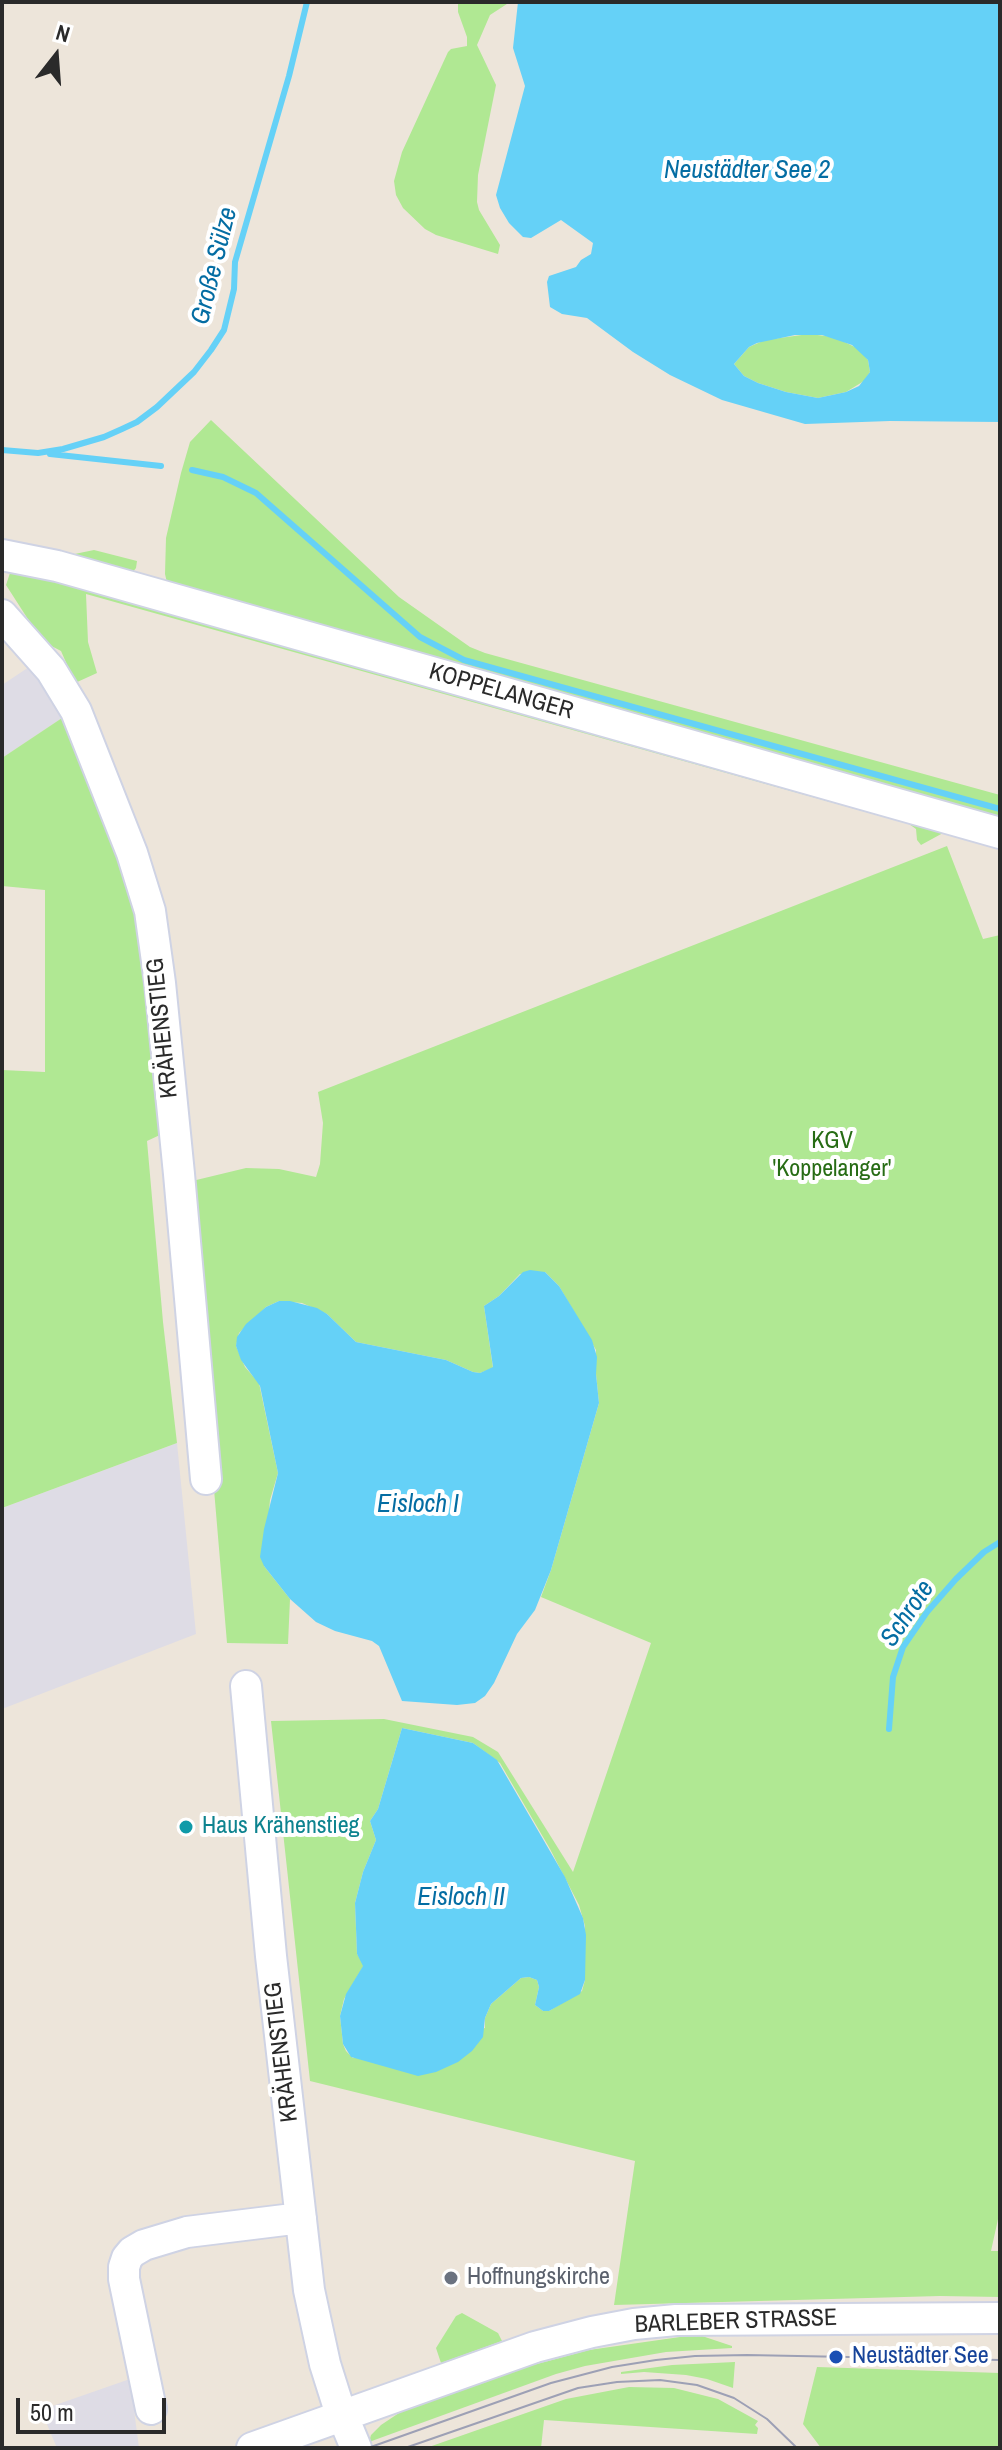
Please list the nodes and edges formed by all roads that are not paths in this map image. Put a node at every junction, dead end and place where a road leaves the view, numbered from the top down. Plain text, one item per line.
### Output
1 (2, 555) edge
2 (2, 615) edge
3 (1000, 833) edge
4 (206, 1479) dead end
5 (246, 1686) dead end
6 (301, 2218) junction
7 (1000, 2318) edge
8 (151, 2409) dead end
9 (342, 2415) junction
10 (252, 2448) edge
11 (356, 2448) edge

1 - 3 street, KOPPELANGER
2 - 4 street, KRÄHENSTIEG
5 - 6 street, KRÄHENSTIEG
6 - 8 street
6 - 9 street, KRÄHENSTIEG
7 - 9 street, BARLEBER STRASSE
9 - 10 street, BARLEBER STRASSE
9 - 11 street, KRÄHENSTIEG

